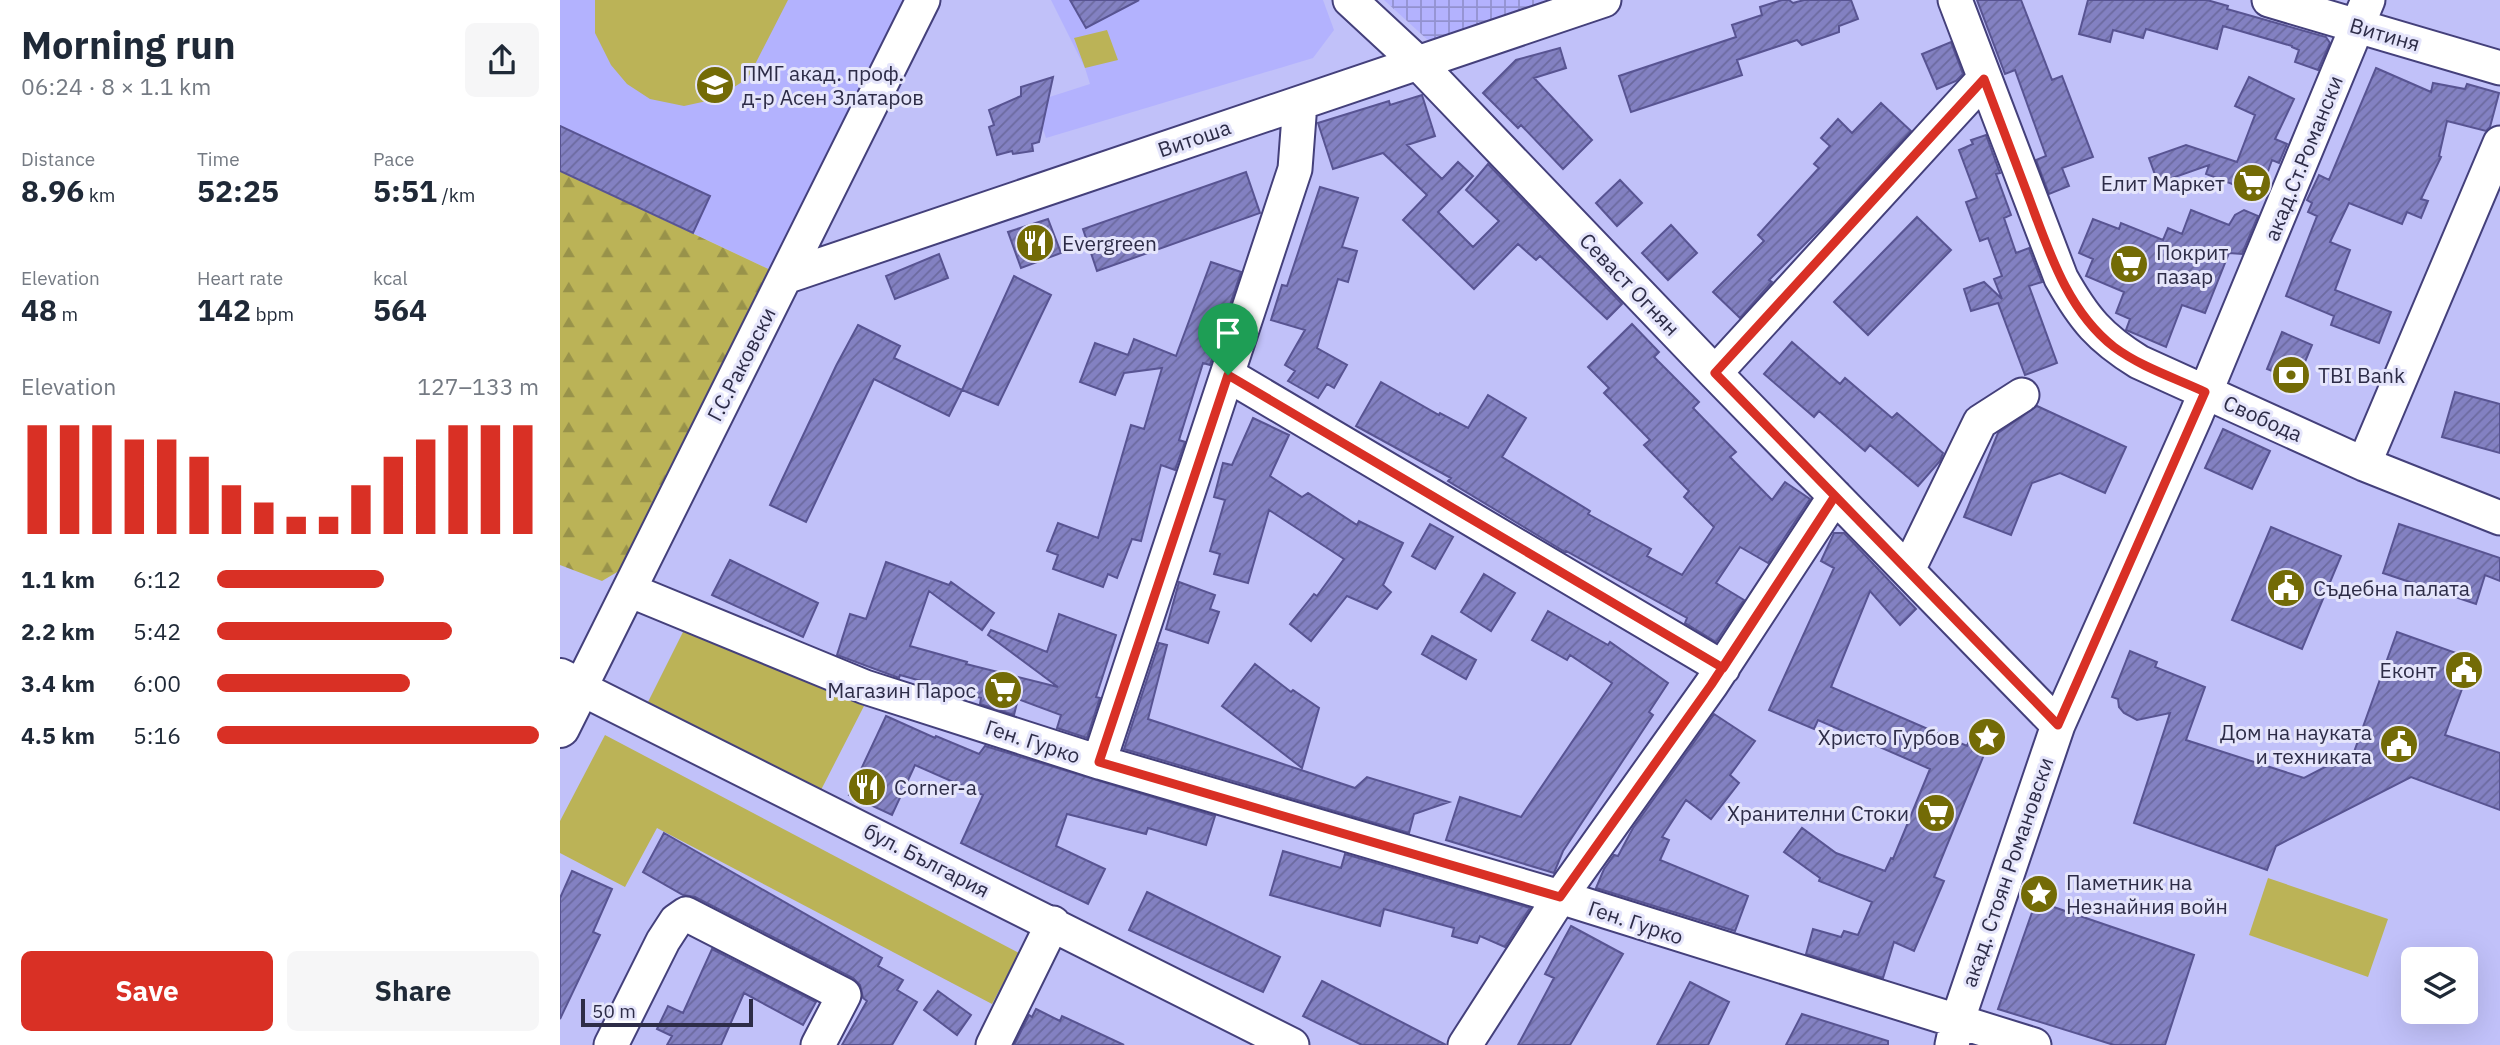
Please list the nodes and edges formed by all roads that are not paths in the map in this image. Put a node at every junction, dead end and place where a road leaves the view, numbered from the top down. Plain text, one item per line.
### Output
1 (923, 0) edge
2 (1350, 0) edge
3 (1604, 0) edge
4 (1955, 0) edge
5 (2269, 0) edge
6 (2363, 13) edge
7 (1418, 63) junction
8 (2500, 68) edge
9 (1984, 79) junction
10 (1300, 103) junction
11 (2500, 143) edge
12 (785, 277) junction
13 (2238, 316) joint
14 (1715, 373) junction
15 (1228, 375) junction
16 (2205, 392) junction
17 (2022, 396) dead end
18 (2364, 464) junction
19 (1835, 496) junction
20 (2500, 518) edge
21 (1908, 570) junction
22 (629, 590) junction
23 (1723, 668) junction
24 (570, 683) edge
25 (2058, 725) junction
26 (560, 728) edge
27 (1099, 762) junction
28 (1560, 897) junction
29 (1053, 923) junction
30 (1954, 1033) edge
31 (611, 1045) edge
32 (818, 1045) edge
33 (993, 1045) edge
34 (1292, 1045) edge
35 (1465, 1045) edge
36 (2034, 1045) edge

1 - 12 street, Г.С.Раковски
2 - 7 street, Севаст Огнян
3 - 7 street, Витоша
4 - 9 street, Свобода
5 - 6 street, Витиня
6 - 8 street, Витиня
6 - 13 street, акад.Ст.Романски
7 - 10 street, Витоша
7 - 14 street, Севаст Огнян
9 - 14 street
9 - 16 street, Свобода
10 - 12 street, Витоша
10 - 15 street
11 - 18 street
12 - 22 street, Г.С.Раковски
13 - 16 street, акад. Стоян Романовски
14 - 19 street, Севаст Огнян
15 - 23 street
15 - 27 street
16 - 18 street, Свобода
16 - 25 street, акад. Стоян Романовски
17 - 21 street
18 - 20 street, Свобода
19 - 21 street, Севаст Огнян
19 - 23 street
21 - 25 street, Севаст Огнян
22 - 24 street, Г.С.Раковски
22 - 27 street, Ген. Гурко
23 - 28 street
24 - 26 main road, Г.С.Раковски
24 - 29 street, бул. България
25 - 30 street, акад. Стоян Романовски
27 - 28 street, Ген. Гурко
28 - 30 street, Ген. Гурко
28 - 35 street
29 - 33 street
29 - 34 street, бул. България
30 - 36 street, Ген. Гурко
31 - 32 street

